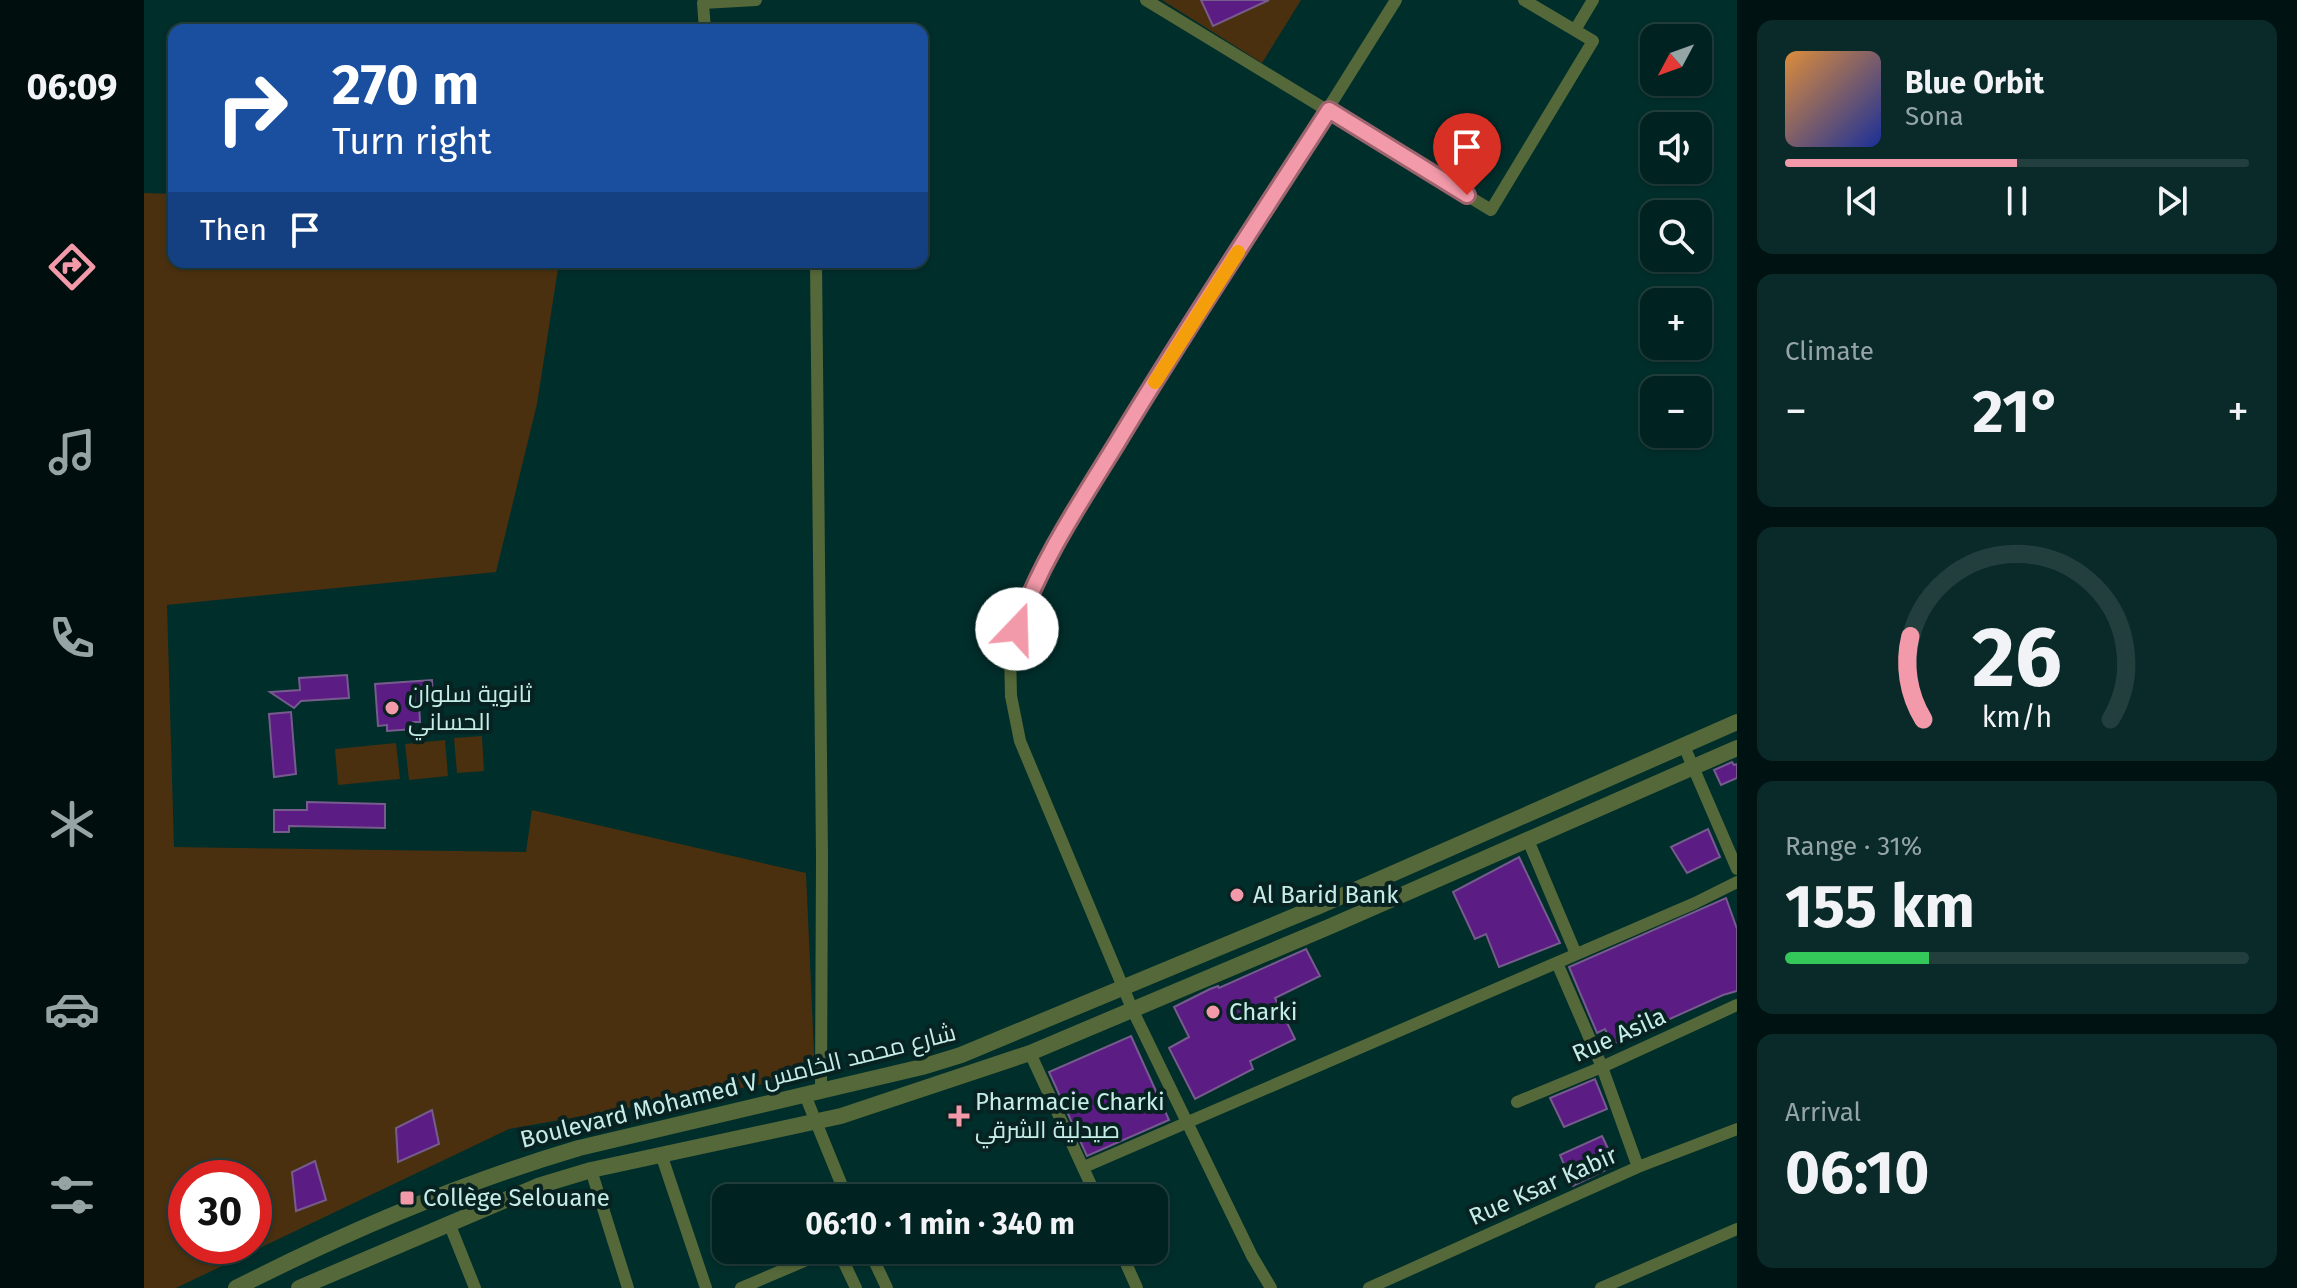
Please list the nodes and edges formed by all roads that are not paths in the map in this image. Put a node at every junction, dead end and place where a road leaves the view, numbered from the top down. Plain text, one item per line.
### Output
1 (756, 0) edge
2 (1146, 0) edge
3 (1396, 0) edge
4 (1524, 0) edge
5 (1593, 0) edge
6 (705, 24) edge
7 (1575, 30) junction
8 (1329, 110) junction
9 (816, 268) edge
10 (1737, 722) edge
11 (1684, 746) junction
12 (1737, 748) edge
13 (1693, 768) junction
14 (1528, 840) junction
15 (1737, 869) edge
16 (1737, 882) edge
17 (1576, 954) junction
18 (1557, 963) junction
19 (1124, 987) junction
20 (1737, 1005) edge
21 (1133, 1011) junction
22 (1030, 1053) junction
23 (1602, 1067) junction
24 (813, 1093) junction
25 (1517, 1102) dead end
26 (815, 1121) junction
27 (1188, 1122) junction
28 (1737, 1129) edge
29 (661, 1154) junction
30 (1084, 1167) junction
31 (1638, 1167) junction
32 (591, 1170) junction
33 (841, 1184) edge
34 (1091, 1184) edge
35 (449, 1223) junction
36 (1737, 1229) edge
37 (797, 1264) edge
38 (845, 1264) edge
39 (876, 1264) edge
40 (1126, 1264) edge
41 (236, 1288) edge
42 (299, 1288) edge
43 (475, 1288) edge
44 (628, 1288) edge
45 (706, 1288) edge
46 (741, 1288) edge
47 (856, 1288) edge
48 (887, 1288) edge
49 (1137, 1288) edge
50 (1271, 1288) edge
51 (1369, 1288) edge
52 (1601, 1288) edge

1 - 6 street
2 - 8 street
3 - 8 street
4 - 7 street
5 - 7 street
7 - 8 street
8 - 19 street
9 - 24 street
10 - 11 street, Boulevard Mohamed V شارع محمد الخامس
11 - 13 street
11 - 19 street, Boulevard Mohamed V شارع محمد الخامس
12 - 13 street, Boulevard Mohamed V شارع محمد الخامس
13 - 14 street, Boulevard Mohamed V شارع محمد الخامس
13 - 15 street
14 - 17 street
14 - 21 street, Boulevard Mohamed V شارع محمد الخامس
16 - 17 street
17 - 18 street
18 - 23 street
18 - 27 street
19 - 21 street
19 - 24 street, Boulevard Mohamed V شارع محمد الخامس
20 - 23 street, Rue Asila
21 - 22 street, Boulevard Mohamed V شارع محمد الخامس
21 - 27 street
22 - 26 street, Boulevard Mohamed V شارع محمد الخامس
22 - 30 street
23 - 25 street, Rue Asila
23 - 31 street
24 - 26 street
24 - 41 street, Boulevard Mohamed V شارع محمد الخامس
26 - 29 street, Boulevard Mohamed V شارع محمد الخامس
26 - 33 street
27 - 30 street
27 - 50 street
28 - 31 street, Rue Ksar Kabir
29 - 32 street, Boulevard Mohamed V شارع محمد الخامس
29 - 45 street
30 - 34 street
31 - 51 street, Rue Ksar Kabir
32 - 35 street, Boulevard Mohamed V شارع محمد الخامس
32 - 44 street
35 - 42 street, Boulevard Mohamed V شارع محمد الخامس
35 - 43 street
36 - 52 street
37 - 46 street
38 - 47 street
39 - 48 street
40 - 49 street

